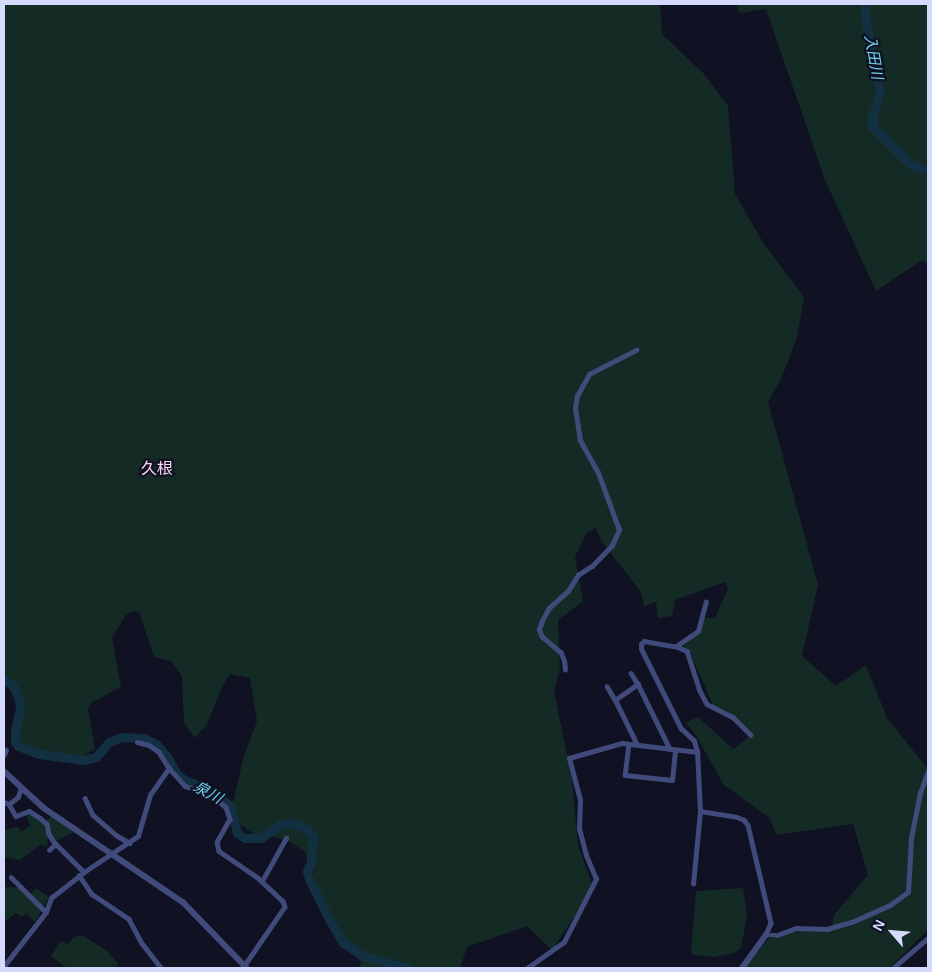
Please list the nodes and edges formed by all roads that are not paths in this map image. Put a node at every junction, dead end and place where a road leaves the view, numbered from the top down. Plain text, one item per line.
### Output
1 (636, 350) dead end
2 (706, 602) dead end
3 (676, 646) junction
4 (565, 670) dead end
5 (632, 673) dead end
6 (638, 684) junction
7 (607, 686) dead end
8 (615, 700) junction
9 (751, 735) dead end
10 (137, 742) dead end
11 (629, 744) junction
12 (637, 746) junction
13 (672, 749) junction
14 (6, 750) dead end
15 (697, 752) junction
16 (4, 756) edge
17 (169, 768) junction
18 (928, 771) edge
19 (4, 772) edge
20 (21, 788) junction
21 (214, 789) dead end
22 (211, 795) junction
23 (86, 798) dead end
24 (4, 802) edge
25 (9, 804) junction
26 (700, 810) junction
27 (286, 838) dead end
28 (130, 843) junction
29 (56, 844) junction
30 (49, 850) dead end
31 (112, 853) junction
32 (81, 874) junction
33 (11, 878) dead end
34 (262, 881) junction
35 (692, 884) dead end
36 (46, 912) junction
37 (766, 935) junction
38 (928, 938) edge
39 (4, 966) edge
40 (245, 967) edge
41 (161, 968) edge
42 (526, 968) edge
43 (742, 968) edge
44 (893, 968) edge

1 - 4 street
2 - 3 street
3 - 9 street
3 - 15 street
5 - 6 street
6 - 8 street
6 - 13 street
7 - 8 street
8 - 12 street
10 - 17 street
11 - 12 street
11 - 13 street
11 - 42 street
12 - 13 street
13 - 15 street
14 - 16 street
15 - 26 street
17 - 22 street
17 - 28 street
18 - 37 street
19 - 20 street
20 - 25 street
20 - 31 street
21 - 22 street
22 - 34 street
23 - 28 street
24 - 25 street
25 - 29 street
26 - 35 street
26 - 37 street
27 - 34 street
28 - 31 street
29 - 30 street
29 - 32 street
31 - 32 street
31 - 40 street
32 - 36 street
32 - 41 street
33 - 36 street
34 - 40 street
36 - 39 street
37 - 43 street
38 - 44 street

